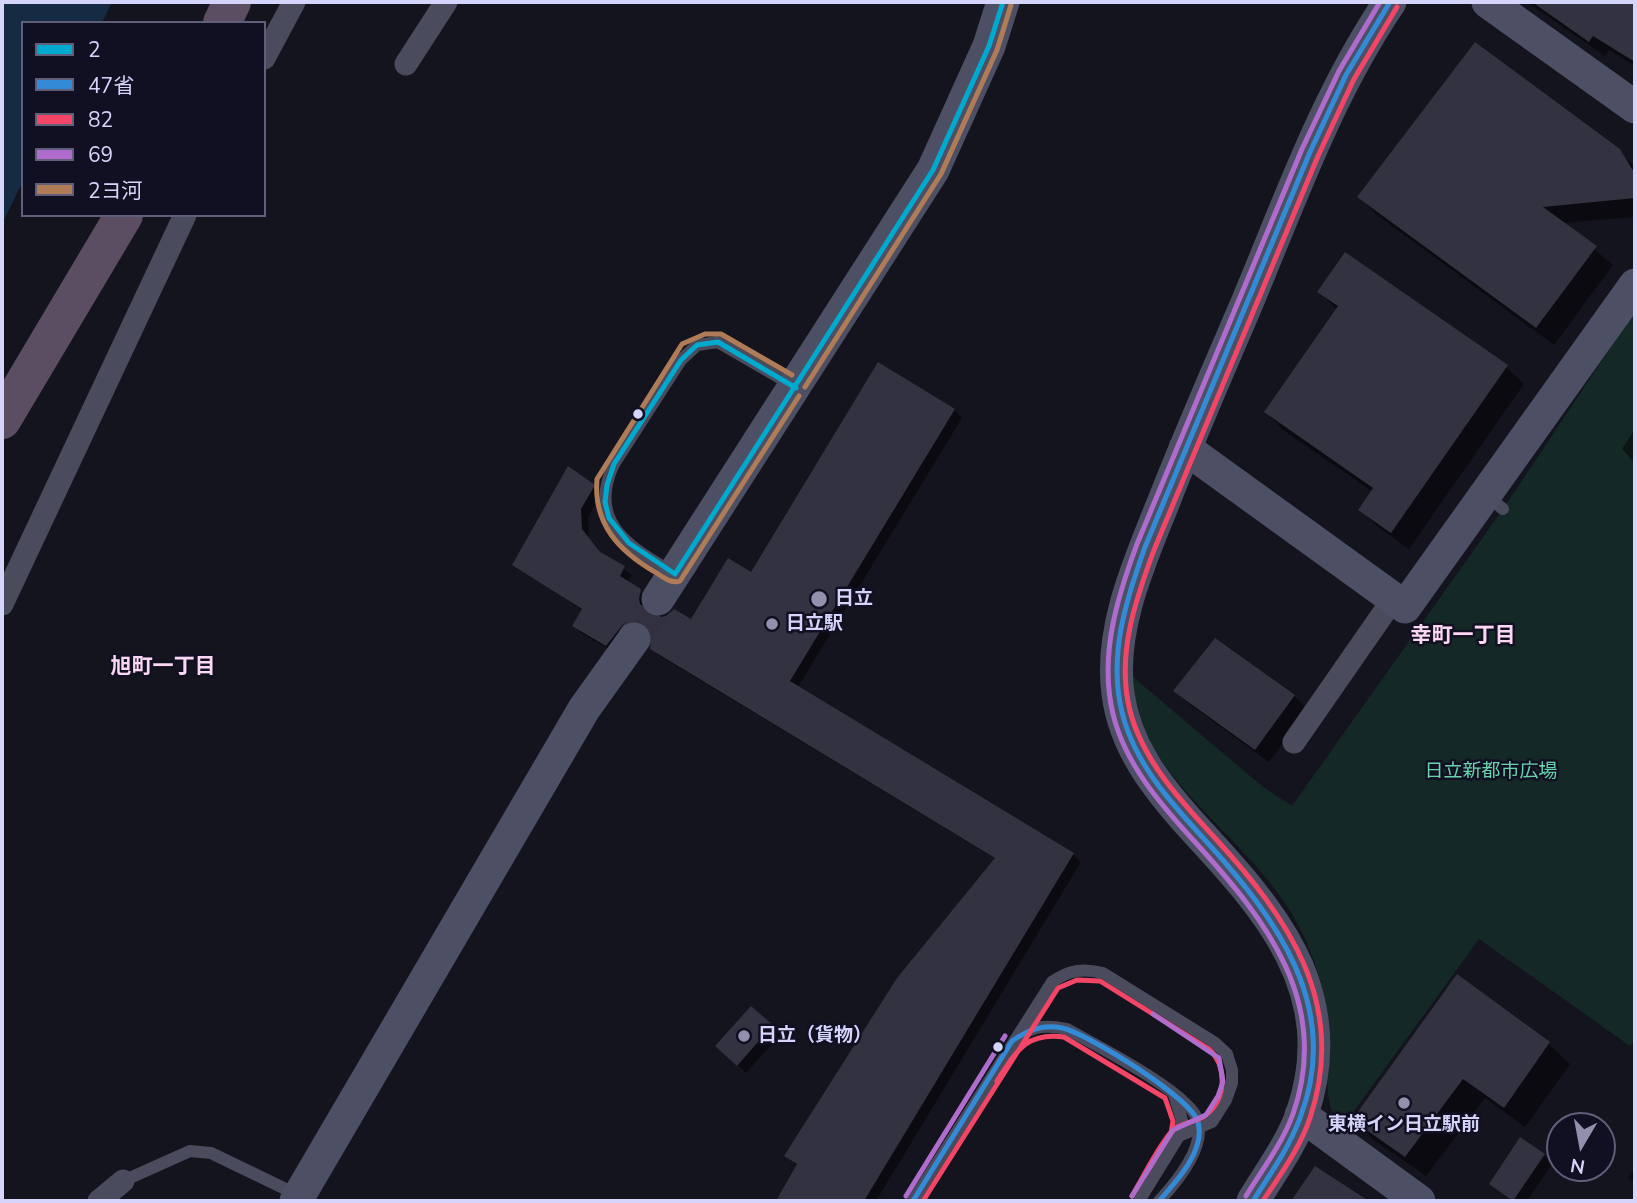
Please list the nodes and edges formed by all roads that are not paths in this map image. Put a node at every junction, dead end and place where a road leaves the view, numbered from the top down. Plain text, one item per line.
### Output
1 (232, 2) edge
2 (294, 2) edge
3 (446, 2) edge
4 (1003, 2) edge
5 (1390, 2) edge
6 (1488, 2) edge
7 (223, 21) edge
8 (266, 54) edge
9 (406, 64) dead end
10 (1635, 107) edge
11 (123, 217) edge
12 (184, 217) edge
13 (1635, 285) edge
14 (796, 387) junction
15 (2, 421) edge
16 (1185, 447) junction
17 (667, 587) joint
18 (1394, 598) junction
19 (2, 604) edge
20 (634, 639) tunnel mouth
21 (1294, 742) dead end
22 (1012, 1041) junction
23 (1172, 1092) junction
24 (1301, 1115) junction
25 (1199, 1128) junction
26 (1179, 1136) junction
27 (123, 1181) joint
28 (298, 1198) edge
29 (99, 1201) edge
30 (913, 1201) edge
31 (1139, 1201) edge
32 (1158, 1201) edge
33 (1253, 1201) edge
34 (1419, 1201) edge

1 - 7 highway
2 - 8 street
3 - 9 street
4 - 14 street
5 - 16 street
6 - 10 street
11 - 15 highway
12 - 19 street
13 - 18 street
14 - 17 street
14 - 17 lane
16 - 18 street
16 - 24 street
18 - 21 street
20 - 28 street
22 - 23 lane
22 - 25 lane
22 - 30 lane
23 - 25 lane
23 - 26 lane
24 - 33 street
24 - 34 street
25 - 26 lane
25 - 32 lane
26 - 31 lane
27 - 28 lane
27 - 29 street

